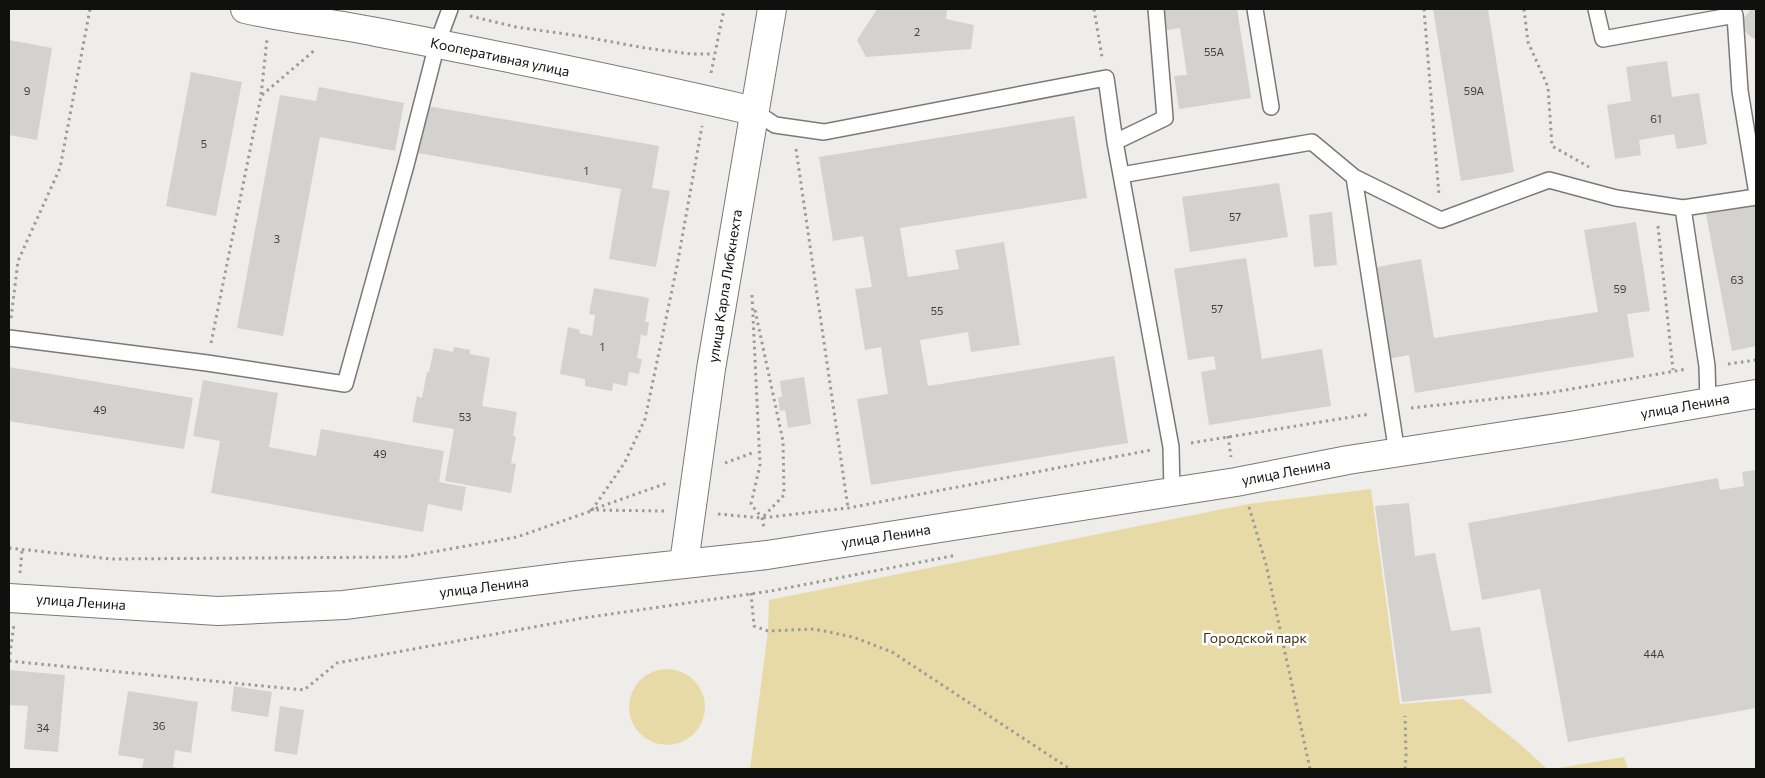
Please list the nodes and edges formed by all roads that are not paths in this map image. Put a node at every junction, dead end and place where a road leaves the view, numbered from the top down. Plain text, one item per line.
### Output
1 (772, 9) edge
2 (1156, 9) edge
3 (1255, 9) edge
4 (1596, 9) edge
5 (450, 10) edge
6 (257, 12) edge
7 (1735, 12) edge
8 (437, 44) junction
9 (1271, 107) dead end
10 (764, 118) junction
11 (1115, 142) junction
12 (1121, 175) junction
13 (1354, 177) junction
14 (1756, 188) edge
15 (1756, 196) edge
16 (1683, 208) junction
17 (9, 332) edge
18 (1756, 394) edge
19 (1708, 403) junction
20 (1397, 452) junction
21 (1172, 492) junction
22 (684, 563) junction
23 (9, 598) edge

1 - 10 main road, улица Карла Либкнехта
2 - 11 lane
3 - 9 lane
4 - 7 lane
5 - 8 lane
6 - 8 main road, Кооперативная улица
7 - 14 lane
8 - 10 main road, Кооперативная улица
8 - 17 lane
10 - 11 lane
10 - 22 main road, улица Карла Либкнехта
11 - 12 lane
12 - 13 lane
12 - 21 lane
13 - 16 lane
13 - 20 lane
15 - 16 lane
16 - 19 lane
18 - 19 main road, улица Ленина
19 - 20 main road, улица Ленина
20 - 21 main road, улица Ленина
21 - 22 main road, улица Ленина
22 - 23 main road, улица Ленина

